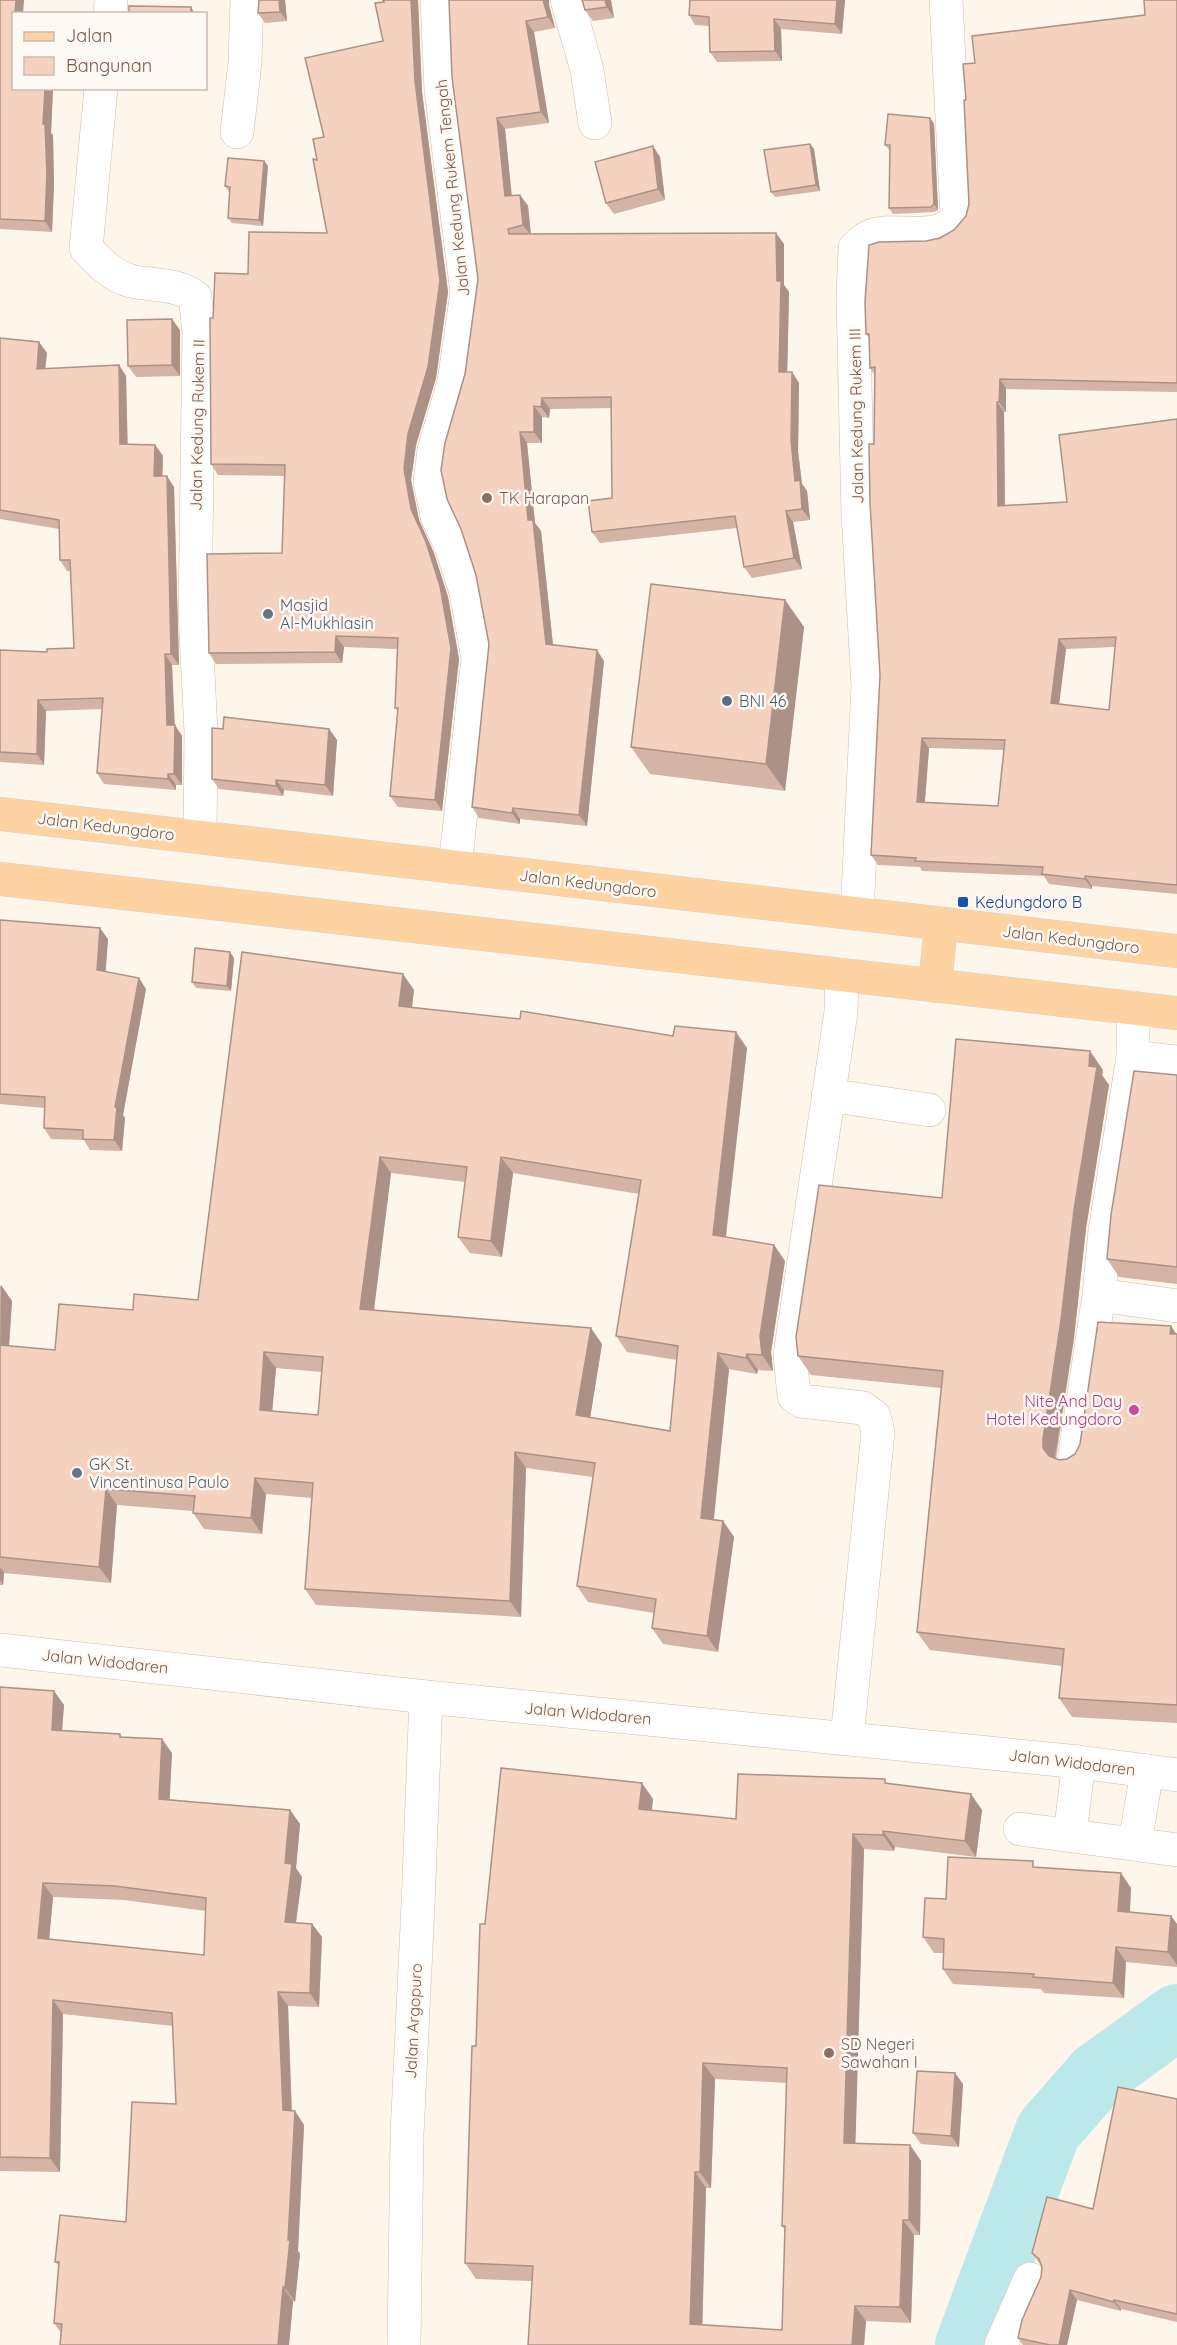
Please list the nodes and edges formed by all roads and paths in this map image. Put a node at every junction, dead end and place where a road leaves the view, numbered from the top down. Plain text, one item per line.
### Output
1 (247, 0) edge
2 (437, 0) edge
3 (567, 0) edge
4 (946, 0) edge
5 (101, 90) edge
6 (595, 123) dead end
7 (237, 132) dead end
8 (0, 814) edge
9 (200, 837) junction
10 (455, 867) junction
11 (0, 879) edge
12 (857, 914) junction
13 (940, 924) junction
14 (1177, 951) edge
15 (842, 975) junction
16 (935, 986) junction
17 (1133, 1008) junction
18 (1177, 1013) edge
19 (1133, 1058) junction
20 (1177, 1062) edge
21 (828, 1095) junction
22 (929, 1110) dead end
23 (1099, 1295) junction
24 (1177, 1306) edge
25 (1074, 1460) edge
26 (0, 1650) edge
27 (426, 1697) junction
28 (847, 1738) junction
29 (1079, 1762) junction
30 (1162, 1773) edge
31 (1020, 1829) dead end
32 (1070, 1834) junction
33 (1134, 1843) junction
34 (1177, 1850) edge
35 (1030, 2279) dead end
36 (404, 2345) edge
37 (1001, 2345) edge

1 - 7 street
2 - 10 street, Jalan Kedung Rukem Tengah
3 - 6 street
4 - 12 street, Jalan Kedung Rukem III
5 - 9 street, Jalan Kedung Rukem II
8 - 9 main road, Jalan Kedungdoro
9 - 10 main road, Jalan Kedungdoro
10 - 12 main road, Jalan Kedungdoro
11 - 15 main road
12 - 13 main road, Jalan Kedungdoro
13 - 14 main road, Jalan Kedungdoro
13 - 16 main road
15 - 16 main road
15 - 21 street
16 - 17 main road
17 - 18 main road
17 - 19 street
19 - 20 street
19 - 23 street
21 - 22 street
21 - 28 street
23 - 24 street
23 - 25 street
26 - 27 street, Jalan Widodaren
27 - 28 street, Jalan Widodaren
27 - 36 street, Jalan Argopuro
28 - 29 street, Jalan Widodaren
29 - 30 street, Jalan Widodaren
29 - 32 street
30 - 33 street
31 - 32 street
32 - 33 street
33 - 34 street
35 - 37 street

